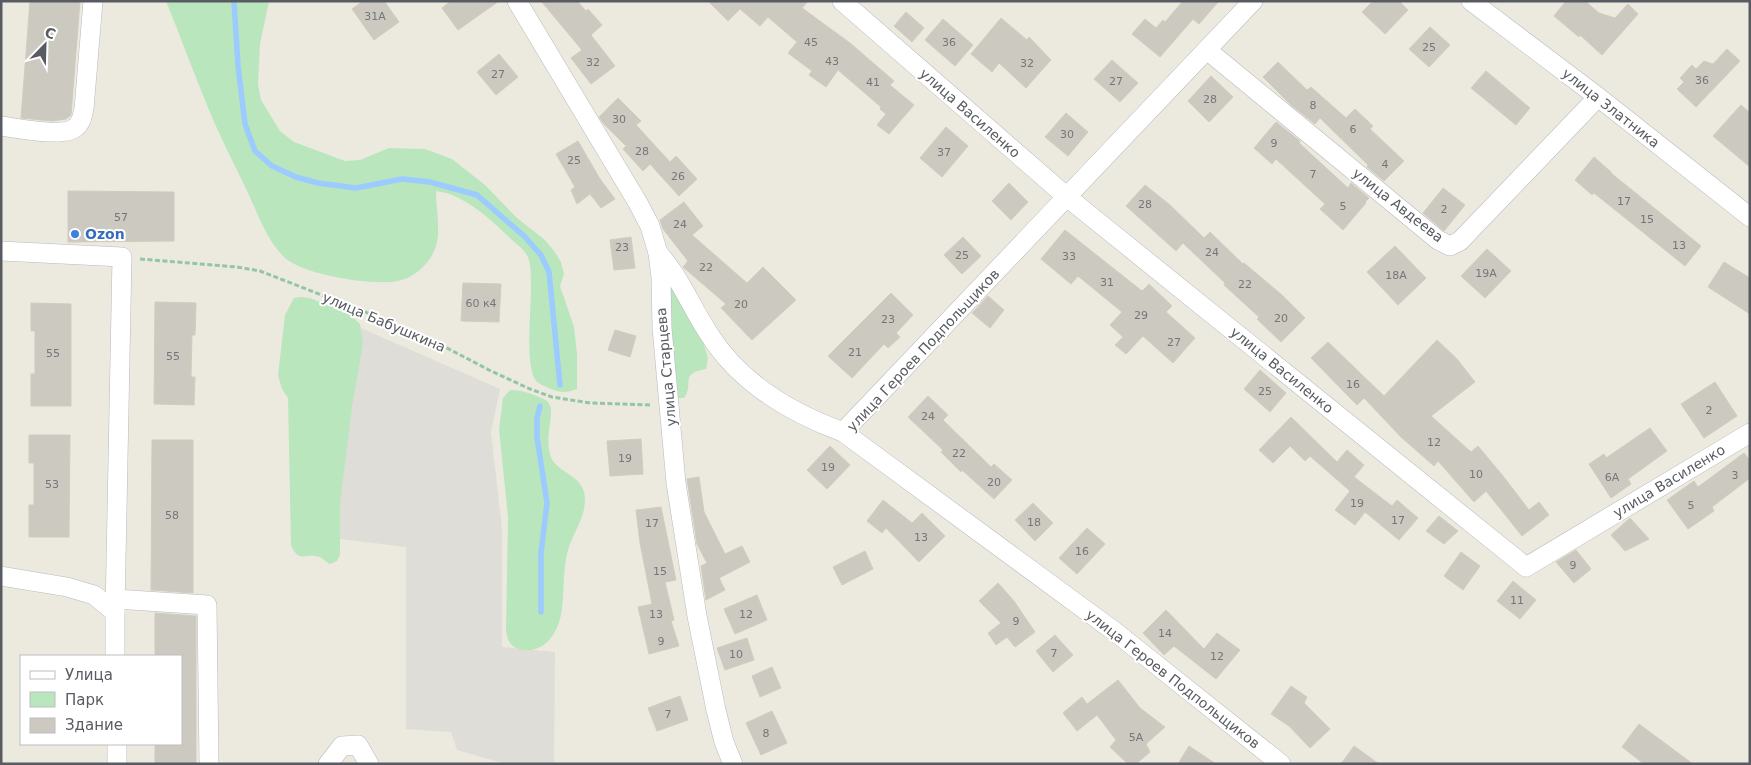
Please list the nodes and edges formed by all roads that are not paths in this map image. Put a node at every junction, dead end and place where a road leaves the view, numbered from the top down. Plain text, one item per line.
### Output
1 (93, 1) edge
2 (517, 1) edge
3 (842, 1) edge
4 (1253, 1) edge
5 (1471, 1) edge
6 (1207, 50) junction
7 (1598, 97) junction
8 (1, 126) edge
9 (1067, 197) junction
10 (1750, 217) edge
11 (1, 252) edge
12 (658, 253) junction
13 (843, 432) junction
14 (1750, 433) edge
15 (1, 576) edge
16 (115, 606) junction
17 (115, 655) edge
18 (117, 745) edge
19 (117, 764) edge
20 (209, 764) edge
21 (328, 764) edge
22 (369, 764) edge
23 (733, 764) edge
24 (1281, 764) edge

1 - 8 street
2 - 12 street, улица Старцева
3 - 9 street, улица Василенко
4 - 6 street, улица Героев Подпольщиков
5 - 7 street, улица Златника
6 - 7 street, улица Авдеева
6 - 9 street, улица Героев Подпольщиков
7 - 10 street, улица Златника
9 - 13 street, улица Героев Подпольщиков
9 - 14 street, улица Василенко
11 - 16 street
12 - 13 street
12 - 23 street, улица Старцева
13 - 24 street, улица Героев Подпольщиков
15 - 16 street
16 - 17 street
16 - 20 street
18 - 19 street
21 - 22 street

